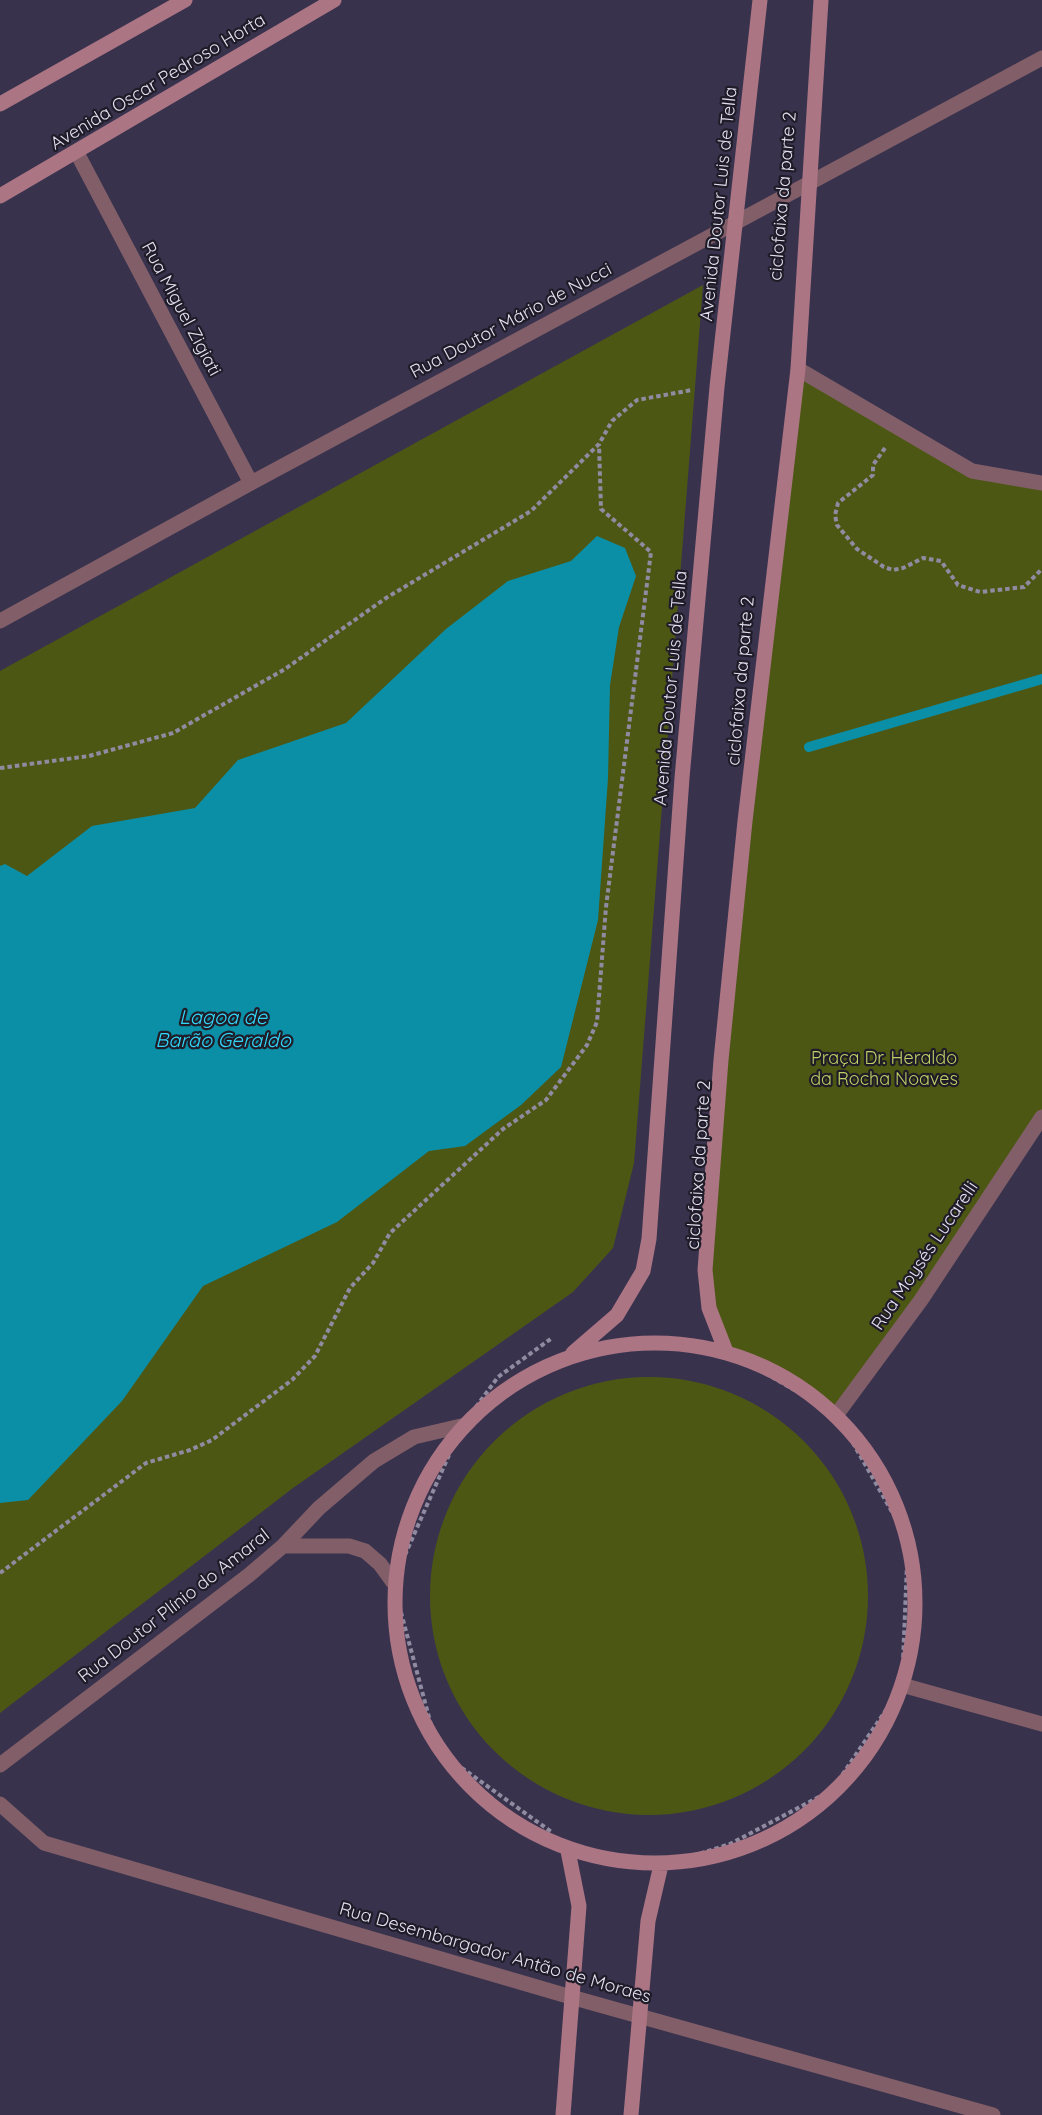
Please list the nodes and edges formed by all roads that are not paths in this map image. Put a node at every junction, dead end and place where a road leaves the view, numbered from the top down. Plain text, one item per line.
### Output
1 (185, 0) edge
2 (334, 0) edge
3 (760, 0) edge
4 (821, 0) edge
5 (1042, 58) edge
6 (0, 104) edge
7 (77, 153) junction
8 (810, 184) junction
9 (0, 196) edge
10 (737, 223) junction
11 (798, 369) junction
12 (251, 483) junction
13 (1042, 483) edge
14 (0, 621) edge
15 (1042, 1117) edge
16 (725, 1349) junction
17 (572, 1353) junction
18 (837, 1414) junction
19 (461, 1425) junction
20 (283, 1546) junction
21 (393, 1582) junction
22 (902, 1685) junction
23 (1042, 1724) edge
24 (0, 1765) edge
25 (0, 1804) edge
26 (568, 1851) junction
27 (661, 1865) junction
28 (572, 1997) junction
29 (641, 2015) junction
30 (563, 2115) edge
31 (631, 2115) edge
32 (993, 2115) edge

1 - 6 main road
2 - 7 main road, Avenida Oscar Pedroso Horta
3 - 10 main road, Avenida Doutor Luis de Tella
4 - 8 main road
5 - 8 street, Rua Doutor Mário de Nucci
7 - 9 main road, Avenida Oscar Pedroso Horta
7 - 12 street, Rua Miguel Zigiati
8 - 10 street, Rua Doutor Mário de Nucci
8 - 11 main road
10 - 12 street, Rua Doutor Mário de Nucci
10 - 17 main road, Avenida Doutor Luis de Tella
11 - 13 street
11 - 16 main road
12 - 14 street, Rua Doutor Mário de Nucci
15 - 18 street, Rua Moysés Lucarelli
16 - 17 main road
16 - 18 main road
17 - 19 main road
18 - 22 main road
19 - 20 street, Rua Doutor Plínio do Amaral
19 - 21 main road
20 - 21 street
20 - 24 street, Rua Doutor Plínio do Amaral
21 - 26 main road
22 - 23 street
22 - 27 main road
25 - 28 street, Rua Desembargador Antão de Moraes
26 - 27 main road
26 - 28 main road
27 - 29 main road
28 - 29 street, Rua Desembargador Antão de Moraes
28 - 30 main road
29 - 31 main road
29 - 32 street, Rua Desembargador Antão de Moraes

